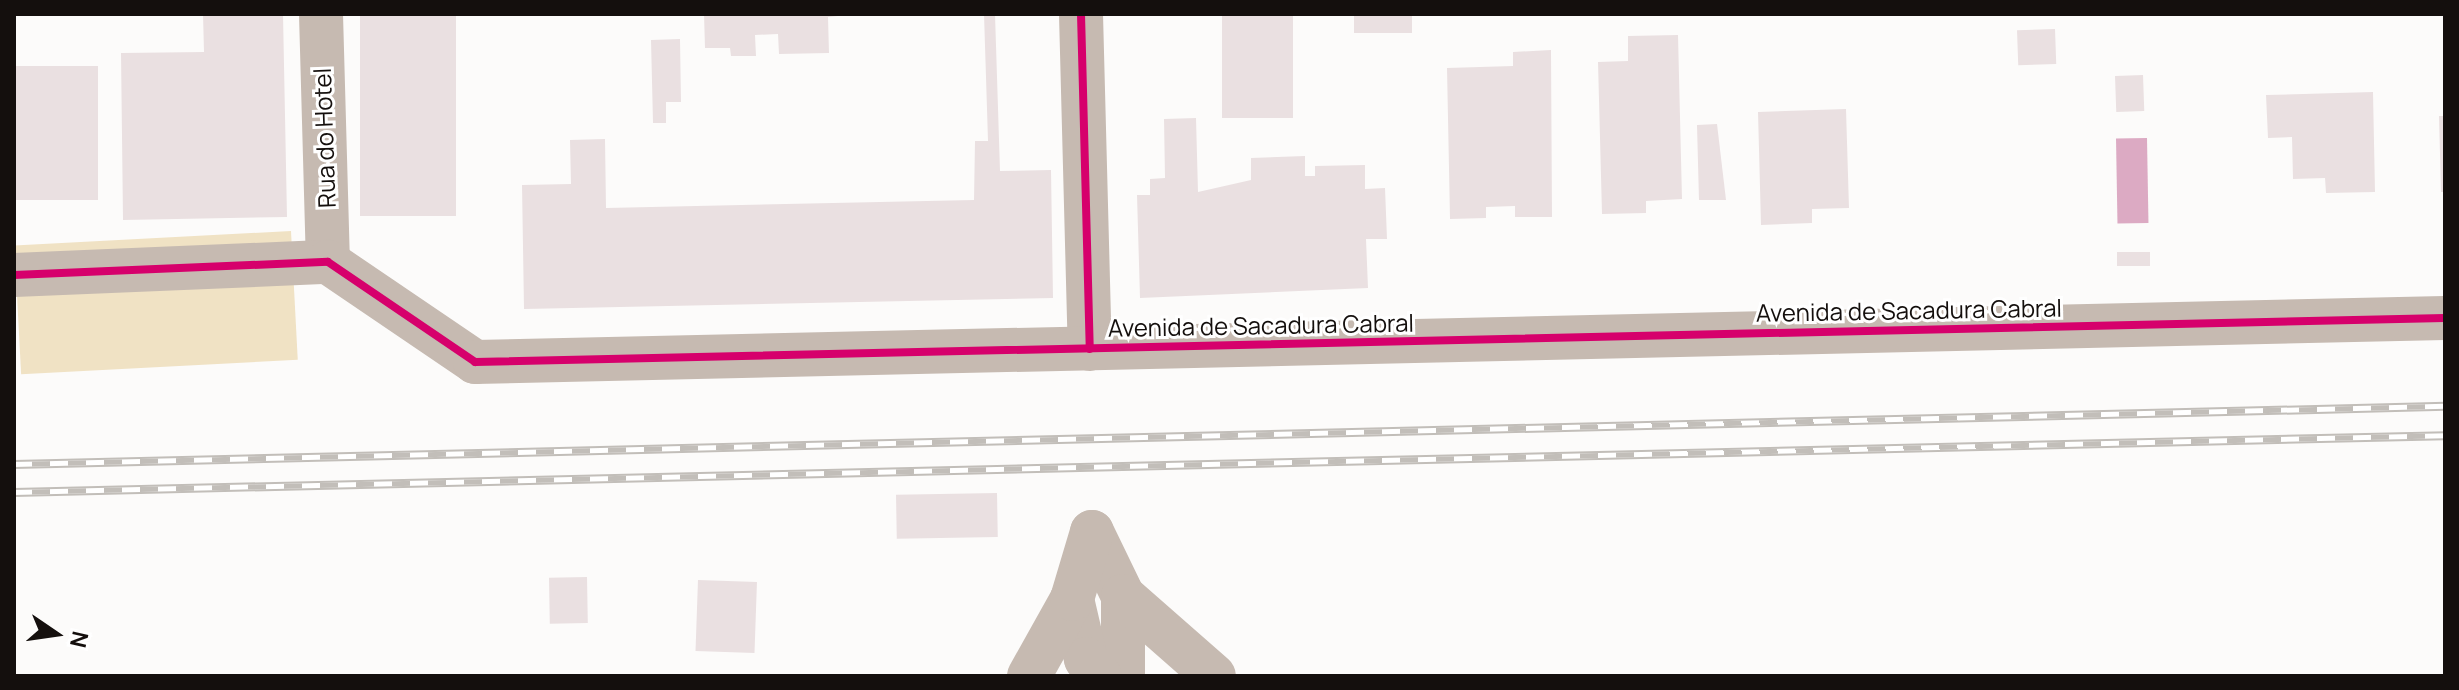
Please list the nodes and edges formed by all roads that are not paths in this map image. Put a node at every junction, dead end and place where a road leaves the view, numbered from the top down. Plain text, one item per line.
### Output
1 (321, 14) edge
2 (1081, 14) edge
3 (328, 262) junction
4 (14, 275) edge
5 (2445, 318) edge
6 (1090, 349) junction
7 (1123, 596) junction
8 (1072, 599) junction
9 (1029, 676) edge
10 (1100, 676) edge
11 (1123, 676) edge
12 (1214, 676) edge

1 - 3 street, Rua do Hotel
2 - 6 street
3 - 4 street
3 - 6 street, Avenida de Sacadura Cabral
5 - 6 street, Avenida de Sacadura Cabral
7 - 8 street
7 - 11 street
7 - 12 street
8 - 9 street
8 - 10 street

